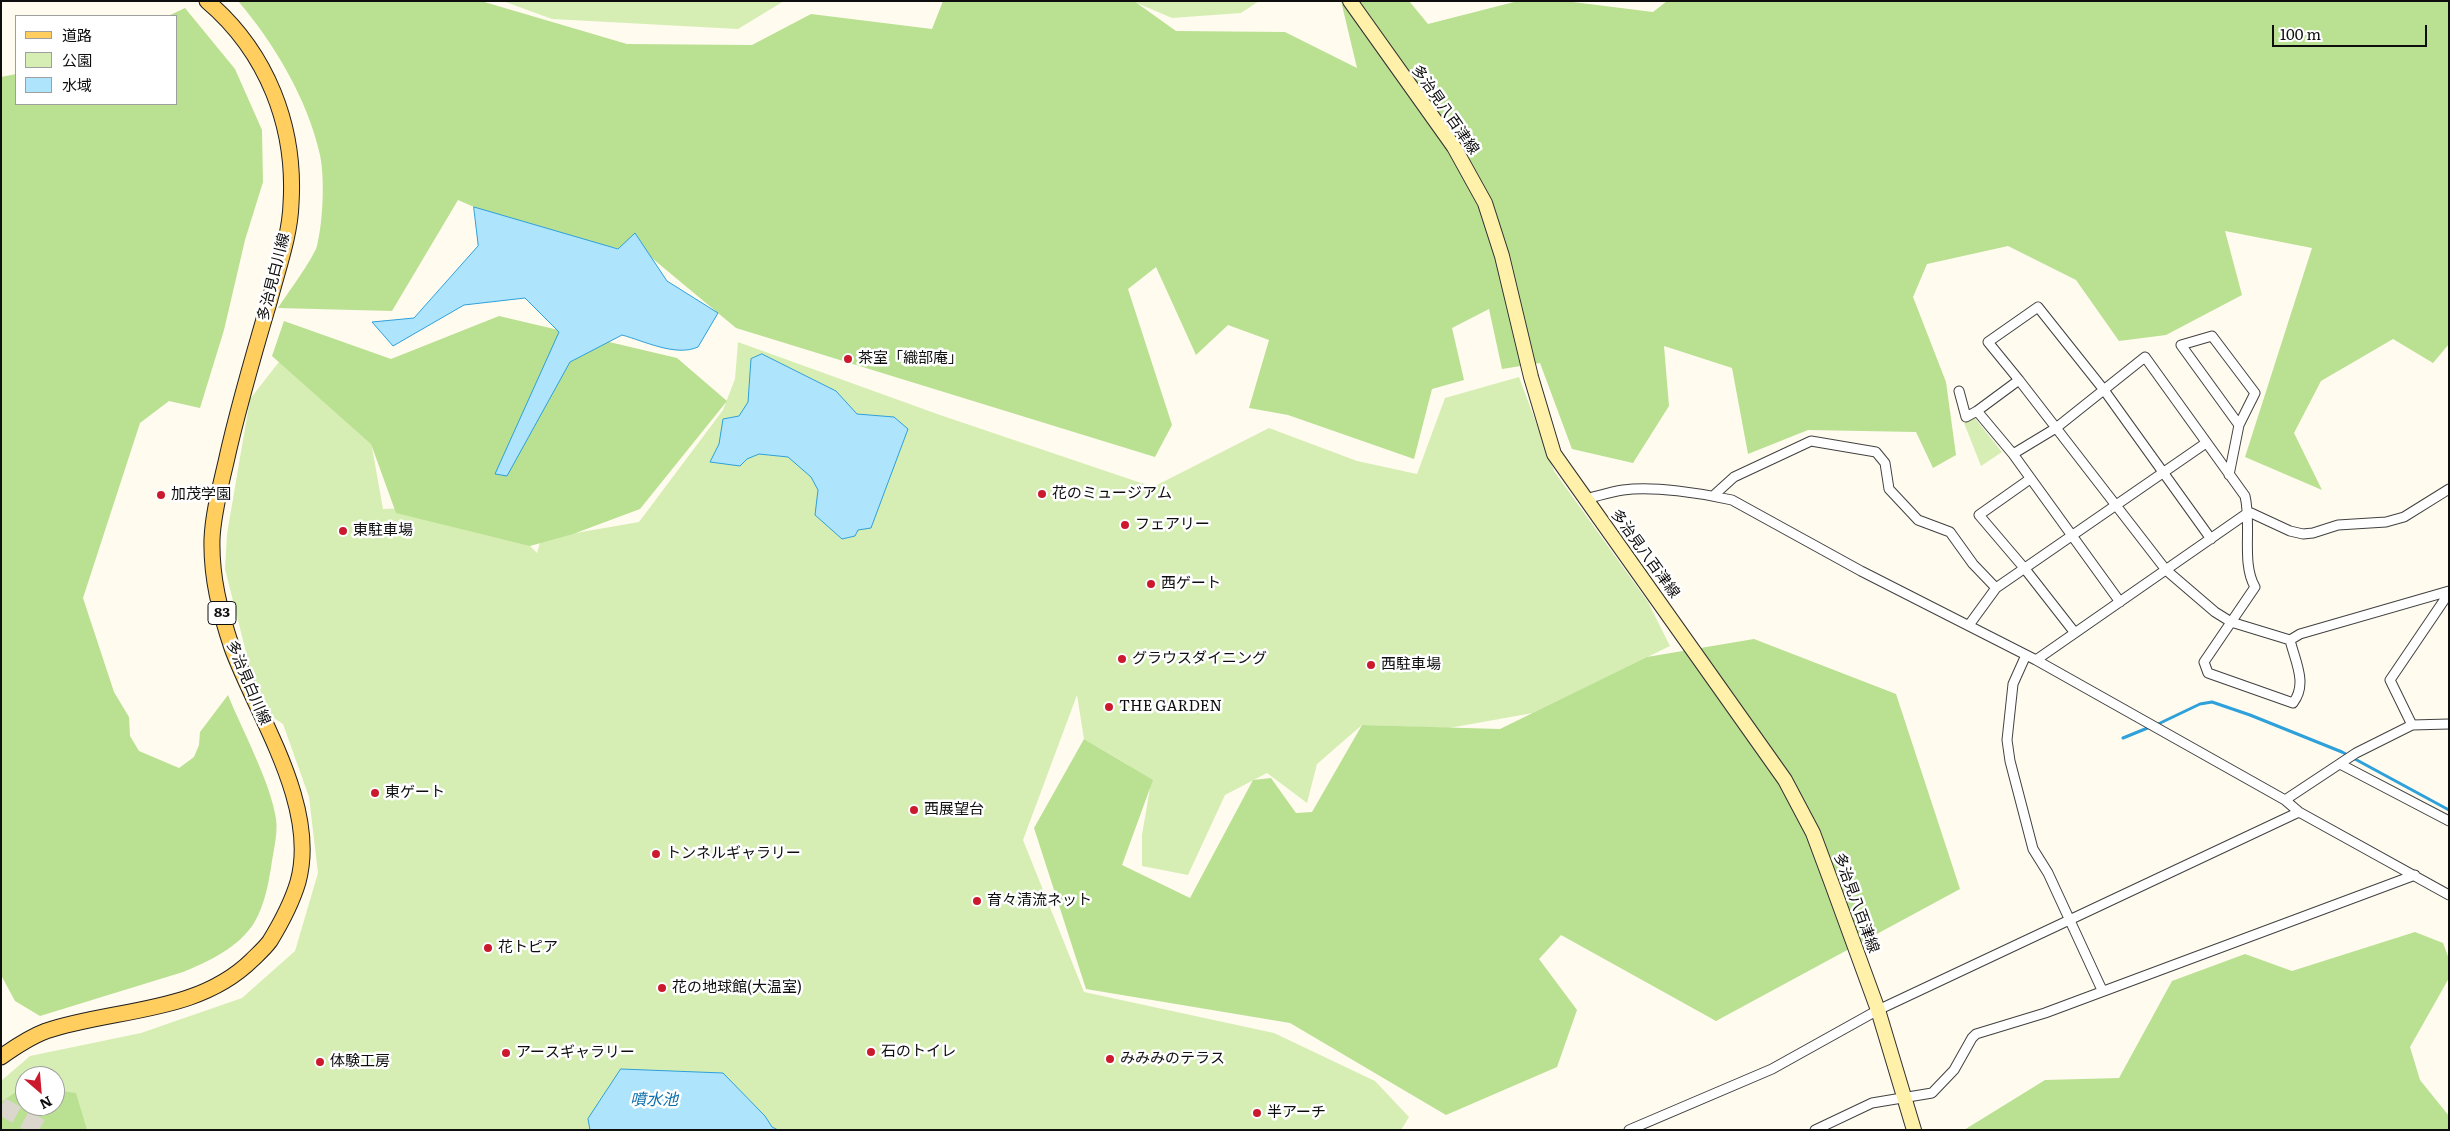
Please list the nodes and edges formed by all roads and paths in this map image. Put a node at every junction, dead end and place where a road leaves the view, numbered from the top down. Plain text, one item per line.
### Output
1 (207, 1) edge
2 (1350, 1) edge
3 (2019, 380) junction
4 (1959, 390) dead end
5 (2104, 390) junction
6 (1977, 411) junction
7 (2239, 425) junction
8 (2056, 428) junction
9 (2206, 443) junction
10 (2013, 454) junction
11 (2163, 473) junction
12 (2229, 475) junction
13 (2030, 479) junction
14 (2449, 489) edge
15 (1713, 496) junction
16 (1585, 499) junction
17 (2116, 506) junction
18 (2249, 512) junction
19 (2072, 536) junction
20 (2211, 539) junction
21 (2025, 569) junction
22 (2166, 570) junction
23 (1996, 588) junction
24 (2449, 592) edge
25 (2120, 602) junction
26 (2230, 622) junction
27 (1970, 625) junction
28 (2075, 633) junction
29 (2290, 640) junction
30 (2026, 655) junction
31 (2036, 660) junction
32 (2449, 724) edge
33 (2412, 725) junction
34 (2342, 762) junction
35 (2285, 800) junction
36 (2300, 812) junction
37 (2449, 822) edge
38 (2415, 875) junction
39 (2449, 895) edge
40 (2070, 922) junction
41 (2102, 990) junction
42 (1878, 1010) junction
43 (1, 1057) edge
44 (1905, 1099) junction
45 (1629, 1130) edge
46 (1815, 1130) edge
47 (1914, 1130) edge

1 - 43 main road, 多治見白川線 / 83
2 - 16 main road, 多治見八百津線
3 - 5 street
3 - 6 street
3 - 8 street
4 - 6 street
5 - 8 street
5 - 9 street
5 - 11 street
6 - 10 street
7 - 7 street
7 - 12 street
8 - 10 street
8 - 17 street
9 - 11 street
9 - 12 street
10 - 13 street
11 - 17 street
11 - 20 street
12 - 18 street
13 - 19 street
13 - 21 street
14 - 18 street
15 - 16 street
15 - 23 street
15 - 27 street
16 - 42 main road, 多治見八百津線
17 - 19 street
17 - 22 street
18 - 20 street
18 - 26 street
19 - 21 street
19 - 25 street
20 - 22 street
21 - 23 street
21 - 28 street
22 - 25 street
22 - 26 street
23 - 27 street
24 - 29 street
24 - 33 street
25 - 28 street
26 - 29 street
26 - 29 street
27 - 30 street
28 - 31 street
30 - 31 street
30 - 40 street
31 - 35 street
32 - 33 street
33 - 34 street
34 - 35 street
34 - 37 street
35 - 36 street
36 - 38 street
36 - 40 street
38 - 39 street
38 - 41 street
40 - 41 street
40 - 42 street
41 - 44 street
42 - 44 main road, 多治見八百津線
42 - 45 street
44 - 46 street
44 - 47 main road, 多治見八百津線

